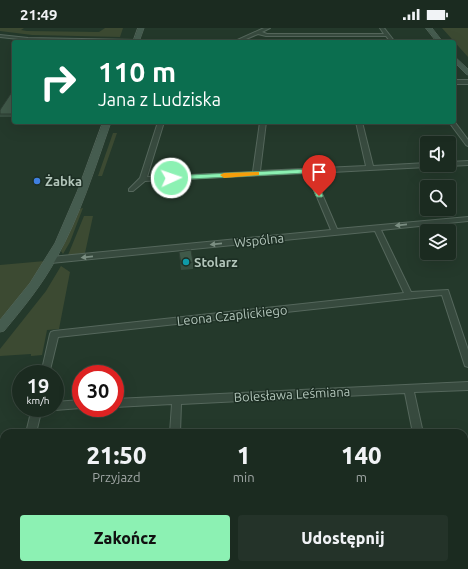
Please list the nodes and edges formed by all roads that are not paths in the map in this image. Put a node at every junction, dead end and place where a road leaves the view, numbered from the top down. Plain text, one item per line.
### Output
1 (141, 28) edge
2 (268, 28) edge
3 (382, 28) edge
4 (428, 28) edge
5 (258, 32) junction
6 (0, 36) edge
7 (388, 36) junction
8 (82, 40) edge
9 (136, 40) edge
10 (240, 40) edge
11 (391, 40) edge
12 (438, 40) edge
13 (456, 60) edge
14 (468, 73) edge
15 (456, 82) edge
16 (468, 82) edge
17 (106, 124) edge
18 (160, 124) edge
19 (263, 124) edge
20 (359, 124) edge
21 (453, 124) edge
22 (468, 144) edge
23 (468, 163) edge
24 (456, 164) edge
25 (420, 165) edge
26 (370, 168) junction
27 (309, 171) junction
28 (256, 174) junction
29 (143, 179) junction
30 (131, 190) dead end
31 (468, 219) edge
32 (376, 228) junction
33 (335, 232) junction
34 (51, 260) junction
35 (409, 295) junction
36 (0, 328) edge
37 (468, 363) edge
38 (47, 365) edge
39 (468, 386) edge
40 (409, 389) junction
41 (177, 400) junction
42 (124, 403) edge
43 (35, 417) edge
44 (32, 429) edge
45 (175, 429) edge
46 (417, 429) edge

1 - 9 street
2 - 5 street
3 - 7 street
4 - 12 street
5 - 7 street
5 - 10 street
6 - 8 street
7 - 11 street
13 - 14 street
15 - 16 street
17 - 34 street
18 - 29 street
19 - 28 street
20 - 26 street
21 - 22 street
23 - 24 street
25 - 26 street
26 - 27 street
27 - 28 street
27 - 33 street
28 - 29 street
29 - 30 street
31 -> 32 street, Wspólna
32 - 33 street, Wspólna
32 - 35 street
33 -> 34 street, Wspólna
34 - 36 street
35 - 37 street, Leona Czaplickiego
35 - 38 street, Leona Czaplickiego
39 - 40 street, Bolesława Leśmiana
40 - 41 street, Bolesława Leśmiana
40 - 46 street
41 - 42 street, Bolesława Leśmiana
41 - 45 street
43 - 44 street

